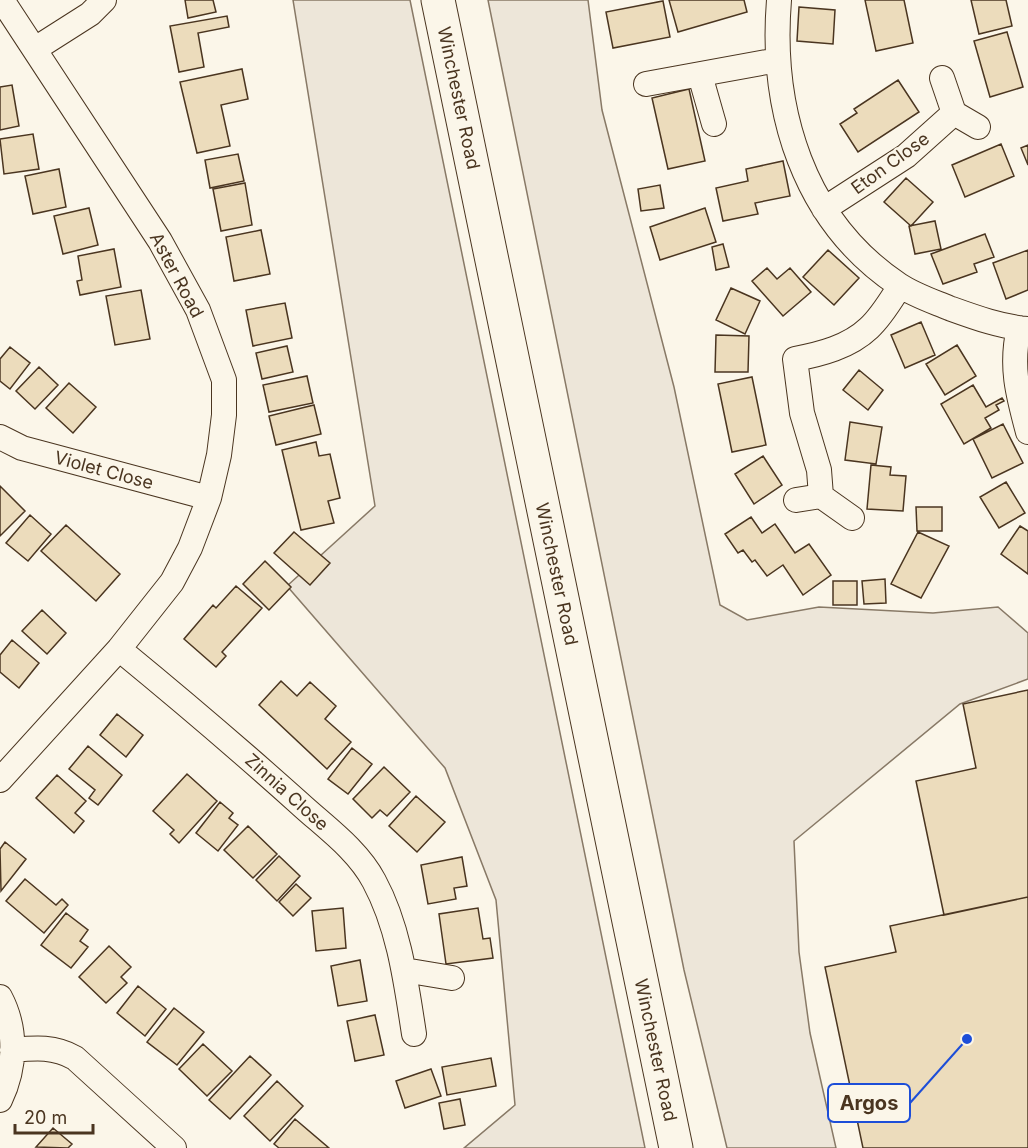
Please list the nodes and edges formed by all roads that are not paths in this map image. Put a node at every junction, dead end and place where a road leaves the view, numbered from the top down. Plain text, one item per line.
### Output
1 (2, 0) edge
2 (104, 0) edge
3 (438, 0) edge
4 (779, 0) edge
5 (35, 49) junction
6 (778, 60) junction
7 (700, 75) junction
8 (942, 78) dead end
9 (646, 84) dead end
10 (954, 113) junction
11 (714, 124) dead end
12 (978, 127) dead end
13 (824, 209) junction
14 (900, 286) junction
15 (1024, 328) edge
16 (1028, 432) edge
17 (0, 437) edge
18 (821, 496) junction
19 (209, 498) junction
20 (796, 500) dead end
21 (852, 518) dead end
22 (119, 649) junction
23 (0, 780) edge
24 (404, 970) junction
25 (452, 978) dead end
26 (0, 997) edge
27 (414, 1034) dead end
28 (12, 1050) junction
29 (0, 1100) edge
30 (174, 1148) edge
31 (676, 1148) edge

1 - 5 street, Aster Road
2 - 5 street
3 - 31 main road, Winchester Road
4 - 6 street
5 - 19 street, Aster Road
6 - 7 street
6 - 13 street
7 - 9 street
7 - 11 street
8 - 10 street
10 - 12 street
10 - 13 street, Eton Close
13 - 14 street
14 - 15 street
14 - 18 street
15 - 16 street
17 - 19 street, Violet Close
18 - 20 street
18 - 21 street
19 - 22 street, Aster Road
22 - 23 street
22 - 24 street, Zinnia Close
24 - 25 street
24 - 27 street, Zinnia Close
26 - 28 street
28 - 29 street
28 - 30 street

